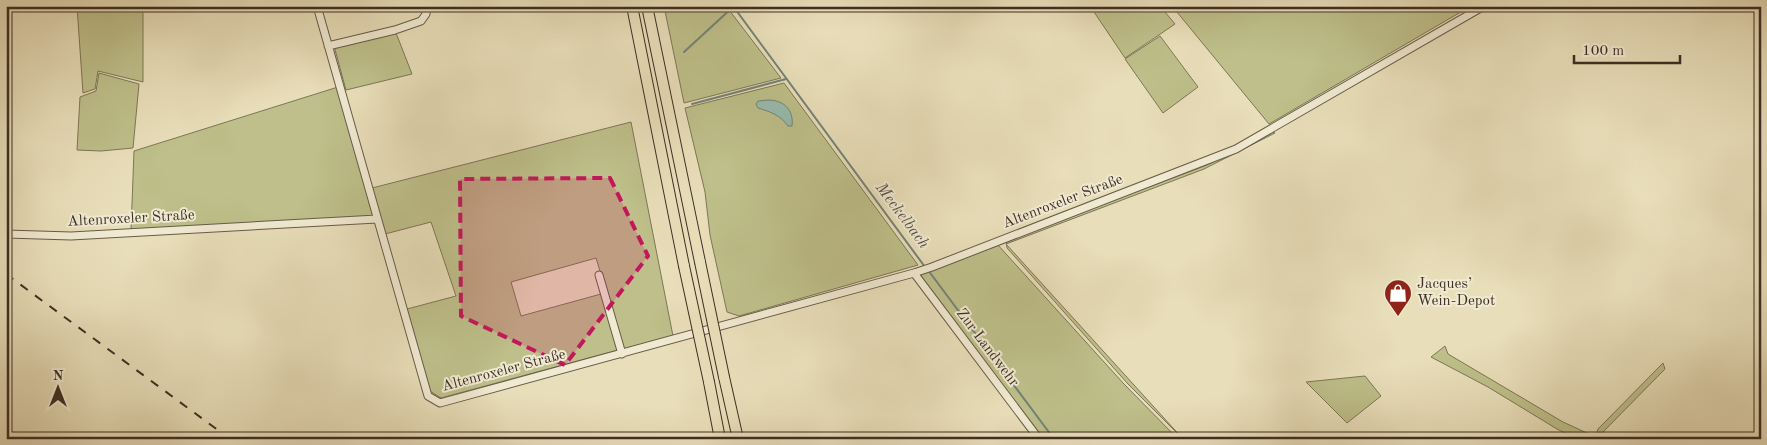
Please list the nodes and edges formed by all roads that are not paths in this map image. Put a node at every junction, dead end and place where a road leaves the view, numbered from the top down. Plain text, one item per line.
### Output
1 (317, 6) edge
2 (427, 6) edge
3 (632, 6) edge
4 (649, 6) edge
5 (1484, 6) edge
6 (328, 46) junction
7 (377, 219) junction
8 (6, 234) edge
9 (917, 272) junction
10 (599, 275) dead end
11 (622, 354) junction
12 (720, 439) edge
13 (738, 439) edge
14 (1039, 439) edge

1 - 6 street, Altenroxeler Straße
2 - 6 street
3 - 12 highway, bridge
4 - 13 highway, bridge
5 - 9 street, Altenroxeler Straße
6 - 7 street, Altenroxeler Straße
7 - 8 street, Altenroxeler Straße
7 - 11 street, Altenroxeler Straße
9 - 11 street, Altenroxeler Straße
9 - 14 street, Zur Landwehr
10 - 11 street

